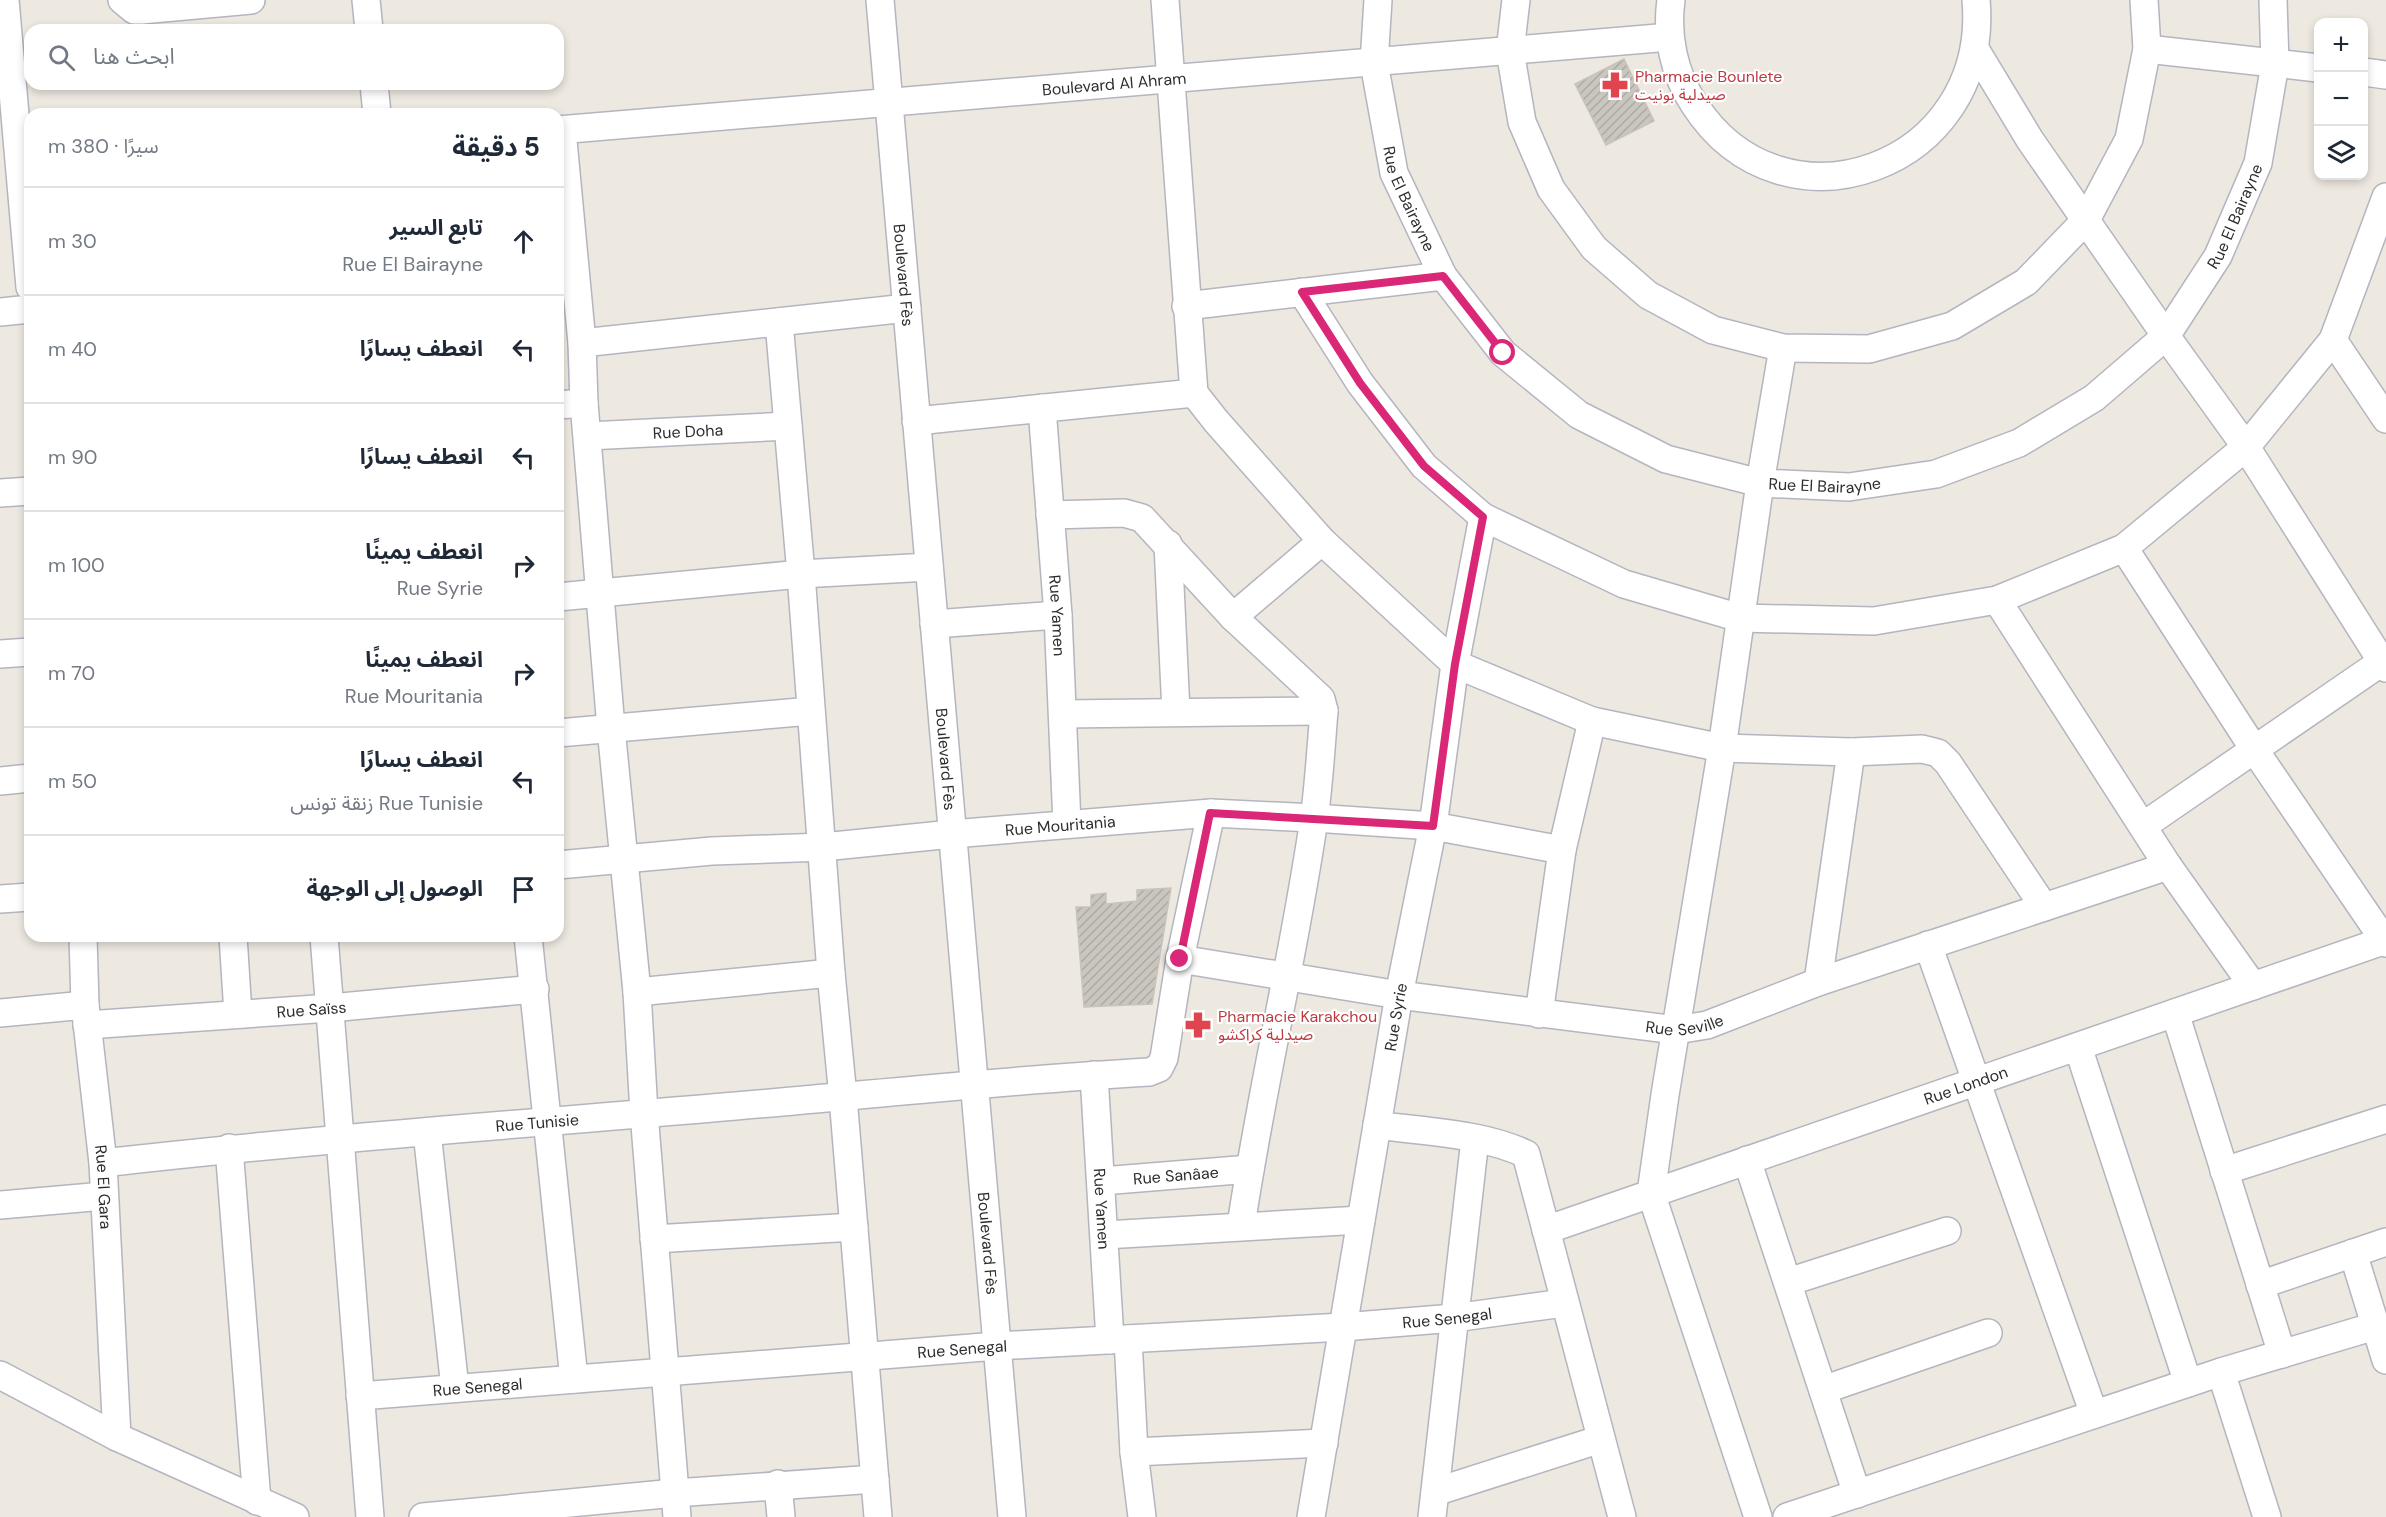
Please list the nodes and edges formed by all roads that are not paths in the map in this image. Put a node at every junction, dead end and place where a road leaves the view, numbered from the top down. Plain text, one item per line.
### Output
1 (122, 0) edge
2 (251, 0) edge
3 (366, 0) edge
4 (879, 0) edge
5 (1165, 0) edge
6 (1378, 0) edge
7 (1516, 0) edge
8 (1671, 0) edge
9 (1976, 0) edge
10 (2145, 0) edge
11 (2273, 0) edge
12 (4, 6) edge
13 (368, 24) edge
14 (1670, 37) junction
15 (1975, 49) junction
16 (2147, 49) junction
17 (1510, 51) junction
18 (1374, 63) junction
19 (2275, 64) junction
20 (2314, 68) edge
21 (2368, 73) edge
22 (2386, 75) edge
23 (1170, 80) junction
24 (375, 90) edge
25 (889, 103) junction
26 (376, 108) edge
27 (564, 130) edge
28 (17, 175) edge
29 (2386, 197) edge
30 (564, 219) edge
31 (2086, 220) junction
32 (24, 235) edge
33 (1443, 276) junction
34 (567, 286) edge
35 (1302, 292) junction
36 (1186, 306) junction
37 (906, 308) junction
38 (24, 310) edge
39 (0, 312) edge
40 (779, 322) junction
41 (2166, 336) junction
42 (2333, 340) junction
43 (582, 343) junction
44 (1783, 348) junction
45 (1194, 393) junction
46 (571, 404) edge
47 (1042, 408) junction
48 (2386, 418) edge
49 (916, 421) junction
50 (788, 426) junction
51 (588, 436) junction
52 (2246, 447) junction
53 (1761, 483) junction
54 (24, 491) edge
55 (0, 493) edge
56 (1050, 515) junction
57 (1483, 517) junction
58 (1322, 541) junction
59 (1168, 544) junction
60 (2124, 548) junction
61 (929, 567) junction
62 (801, 574) junction
63 (600, 593) junction
64 (564, 596) edge
65 (1997, 600) junction
66 (1058, 615) junction
67 (1233, 617) junction
68 (1740, 618) junction
69 (934, 624) junction
70 (24, 652) edge
71 (0, 654) edge
72 (2385, 663) edge
73 (1455, 664) junction
74 (811, 711) junction
75 (1324, 711) junction
76 (1176, 712) junction
77 (1063, 714) junction
78 (1592, 721) junction
79 (611, 729) junction
80 (564, 733) edge
81 (1722, 748) junction
82 (2254, 749) junction
83 (1851, 752) junction
84 (24, 779) edge
85 (0, 781) edge
86 (1210, 813) junction
87 (1314, 818) junction
88 (1067, 824) junction
89 (1433, 826) junction
90 (2143, 826) junction
91 (952, 834) junction
92 (823, 847) junction
93 (1562, 850) junction
94 (624, 859) junction
95 (564, 864) edge
96 (2168, 866) junction
97 (24, 897) edge
98 (0, 899) edge
99 (2044, 907) junction
100 (83, 942) edge
101 (233, 942) edge
102 (324, 942) edge
103 (529, 942) edge
104 (2386, 942) edge
105 (1928, 945) junction
106 (1180, 959) junction
107 (831, 973) junction
108 (1287, 975) junction
109 (1818, 982) junction
110 (2253, 986) junction
111 (535, 989) junction
112 (637, 992) junction
113 (1399, 995) junction
114 (330, 1008) junction
115 (0, 1013) edge
116 (2175, 1013) junction
117 (238, 1014) junction
118 (1539, 1014) junction
119 (86, 1015) junction
120 (1676, 1030) junction
121 (2078, 1047) junction
122 (1094, 1075) junction
123 (1976, 1082) junction
124 (974, 1084) junction
125 (843, 1097) junction
126 (644, 1113) junction
127 (2386, 1119) edge
128 (548, 1121) junction
129 (1377, 1125) junction
130 (427, 1132) junction
131 (340, 1139) junction
132 (1474, 1139) junction
133 (229, 1148) junction
134 (1747, 1160) junction
135 (103, 1163) junction
136 (1250, 1169) junction
137 (2224, 1171) junction
138 (1102, 1181) junction
139 (1651, 1193) junction
140 (104, 1196) junction
141 (0, 1205) edge
142 (1361, 1220) junction
143 (1241, 1226) junction
144 (854, 1227) junction
145 (1546, 1230) junction
146 (1947, 1231) dead end
147 (1105, 1235) junction
148 (654, 1239) junction
149 (2386, 1242) edge
150 (2353, 1253) junction
151 (1788, 1282) junction
152 (2260, 1285) junction
153 (1564, 1303) junction
154 (1454, 1318) junction
155 (2375, 1326) junction
156 (1343, 1327) junction
157 (1988, 1333) dead end
158 (1119, 1340) junction
159 (997, 1346) junction
160 (2283, 1354) junction
161 (865, 1357) junction
162 (2386, 1360) edge
163 (666, 1372) junction
164 (2221, 1372) junction
165 (0, 1375) edge
166 (574, 1379) junction
167 (2188, 1383) junction
168 (455, 1388) junction
169 (1823, 1390) junction
170 (360, 1396) junction
171 (2094, 1414) junction
172 (117, 1437) junction
173 (1601, 1439) junction
174 (1324, 1443) junction
175 (1134, 1452) junction
176 (875, 1479) junction
177 (778, 1484) junction
178 (1857, 1494) junction
179 (258, 1501) junction
180 (676, 1505) edge
181 (1433, 1505) edge
182 (489, 1513) edge
183 (295, 1517) edge
184 (370, 1517) edge
185 (423, 1517) edge
186 (781, 1517) edge
187 (878, 1517) edge
188 (1012, 1517) edge
189 (1142, 1517) edge
190 (1311, 1517) edge
191 (1622, 1517) edge
192 (1758, 1517) edge
193 (1789, 1517) edge
194 (2267, 1517) edge

1 - 2 street
3 - 13 street
4 - 25 street, Boulevard Fès
5 - 23 street
6 - 18 street, Rue El Bairayne
7 - 17 street
8 - 14 street
9 - 15 street
10 - 16 street
11 - 19 street, Rue El Bairayne
12 - 28 street
14 - 15 street
14 - 17 street, Boulevard Al Ahram
15 - 31 street
16 - 19 street
16 - 31 street
17 - 18 street, Boulevard Al Ahram
17 - 44 street
18 - 23 street, Boulevard Al Ahram
18 - 33 street, Rue El Bairayne
19 - 20 street
19 - 41 street, Rue El Bairayne
21 - 22 street
23 - 25 street, Boulevard Al Ahram
23 - 36 street
24 - 26 street
25 - 27 street, Boulevard Al Ahram
25 - 37 street, Boulevard Fès
28 - 32 street
29 - 42 street
30 - 34 street
31 - 41 street
31 - 44 street
33 - 35 street
33 - 53 street, Rue El Bairayne
34 - 43 street
35 - 36 street
35 - 57 street
36 - 45 street
37 - 40 street
37 - 49 street, Boulevard Fès
38 - 39 street
40 - 43 street
40 - 50 street
41 - 52 street
41 - 53 street, Rue El Bairayne
42 - 48 street
42 - 52 street
43 - 46 street
44 - 53 street
45 - 47 street
45 - 58 street
46 - 51 street
47 - 49 street
47 - 56 street, Rue Yamen
49 - 61 street, Boulevard Fès
50 - 51 street, Rue Doha
50 - 62 street
51 - 63 street
52 - 60 street
52 - 72 street
53 - 68 street
54 - 55 street
56 - 59 street
56 - 66 street, Rue Yamen
57 - 68 street
57 - 73 street, Rue Syrie
58 - 67 street
58 - 73 street
59 - 67 street
59 - 76 street
60 - 65 street
60 - 82 street
61 - 62 street
61 - 69 street, Boulevard Fès
62 - 63 street
62 - 74 street
63 - 64 street
63 - 79 street
65 - 68 street
65 - 90 street
66 - 69 street
66 - 77 street, Rue Yamen
67 - 75 street
68 - 81 street
69 - 91 street, Boulevard Fès
70 - 71 street
72 - 82 street
73 - 78 street
73 - 89 street, Rue Syrie
74 - 79 street
74 - 92 street
75 - 76 street
75 - 87 street
76 - 77 street
77 - 88 street, Rue Yamen
78 - 81 street
78 - 93 street
79 - 80 street
79 - 94 street
81 - 83 street
81 - 120 street
82 - 90 street
82 - 104 street
83 - 99 street
83 - 109 street
84 - 85 street
86 - 87 street, Rue Mouritania
86 - 88 street, Rue Mouritania
86 - 106 street
87 - 89 street, Rue Mouritania
87 - 108 street
88 - 91 street, Rue Mouritania
89 - 93 street, Rue Mouritania
89 - 113 street, Rue Syrie
90 - 96 street
91 - 92 street, Rue Mouritania
91 - 124 street, Boulevard Fès
92 - 94 street, Rue Mouritania
92 - 107 street
93 - 118 street
94 - 95 street, Rue Mouritania
94 - 112 street
96 - 99 street, Rue Seville
96 - 110 street
97 - 98 street
99 - 105 street, Rue Seville
100 - 119 street, Rue El Gara
101 - 117 street
102 - 114 street
103 - 111 street
104 - 110 street, Rue London
105 - 109 street, Rue Seville
105 - 123 street
106 - 108 street, Rue Seville
106 - 122 street, Rue Tunisie
107 - 112 street
107 - 125 street
108 - 113 street, Rue Seville
108 - 136 street
109 - 120 street, Rue Seville
110 - 116 street, Rue London
111 - 114 street, Rue Saïss
111 - 128 street
112 - 126 street
113 - 118 street, Rue Seville
113 - 129 street, Rue Syrie
114 - 117 street, Rue Saïss
114 - 131 street
115 - 119 street, Rue Saïss
116 - 121 street, Rue London
116 - 137 street
117 - 119 street, Rue Saïss
118 - 120 street, Rue Seville
119 - 135 street, Rue El Gara
120 - 139 street
121 - 123 street, Rue London
121 - 167 street
122 - 124 street, Rue Tunisie
122 - 138 street, Rue Yamen
123 - 134 street, Rue London
123 - 171 street
124 - 125 street, Rue Tunisie
124 - 159 street, Boulevard Fès
125 - 126 street, Rue Tunisie
125 - 144 street
126 - 128 street, Rue Tunisie
126 - 148 street
127 - 137 street
128 - 130 street, Rue Tunisie
128 - 166 street
129 - 132 street
129 - 142 street, Rue Syrie
130 - 131 street, Rue Tunisie
130 - 168 street
131 - 133 street, Rue Tunisie
131 - 170 street
132 - 145 street
132 - 154 street
133 - 135 street, Rue Tunisie
133 - 179 street
134 - 139 street, Rue London
134 - 151 street
135 - 140 street, Rue El Gara
136 - 138 street, Rue Sanâae
136 - 143 street
137 - 152 street
138 - 147 street, Rue Yamen
139 - 145 street, Rue London
139 - 192 street
140 - 141 street
140 - 172 street, Rue El Gara
142 - 143 street
142 - 156 street, Rue Syrie
143 - 147 street
144 - 148 street
144 - 161 street
145 - 153 street
146 - 151 street
147 - 158 street, Rue Yamen
148 - 163 street
149 - 150 street
150 - 152 street
150 - 155 street
151 - 169 street
152 - 160 street
153 - 154 street, Rue Senegal
153 - 173 street
154 - 156 street, Rue Senegal
154 - 181 street
155 - 160 street
155 - 162 street
156 - 158 street, Rue Senegal
156 - 174 street, Rue Syrie
157 - 169 street
158 - 159 street, Rue Senegal
158 - 175 street, Rue Yamen
159 - 161 street, Rue Senegal
159 - 188 street, Boulevard Fès
160 - 164 street
161 - 163 street, Rue Senegal
161 - 176 street
163 - 166 street, Rue Senegal
163 - 180 street
164 - 167 street
164 - 194 street
165 - 172 street
166 - 168 street, Rue Senegal
167 - 171 street
168 - 170 street, Rue Senegal
169 - 178 street
170 - 184 street
171 - 178 street
172 - 179 street
173 - 181 street
173 - 191 street
174 - 175 street
174 - 190 street, Rue Syrie
175 - 189 street, Rue Yamen
176 - 177 street
176 - 187 street
177 - 180 street
177 - 186 street
178 - 193 street
179 - 183 street
180 - 182 street
182 - 185 street

